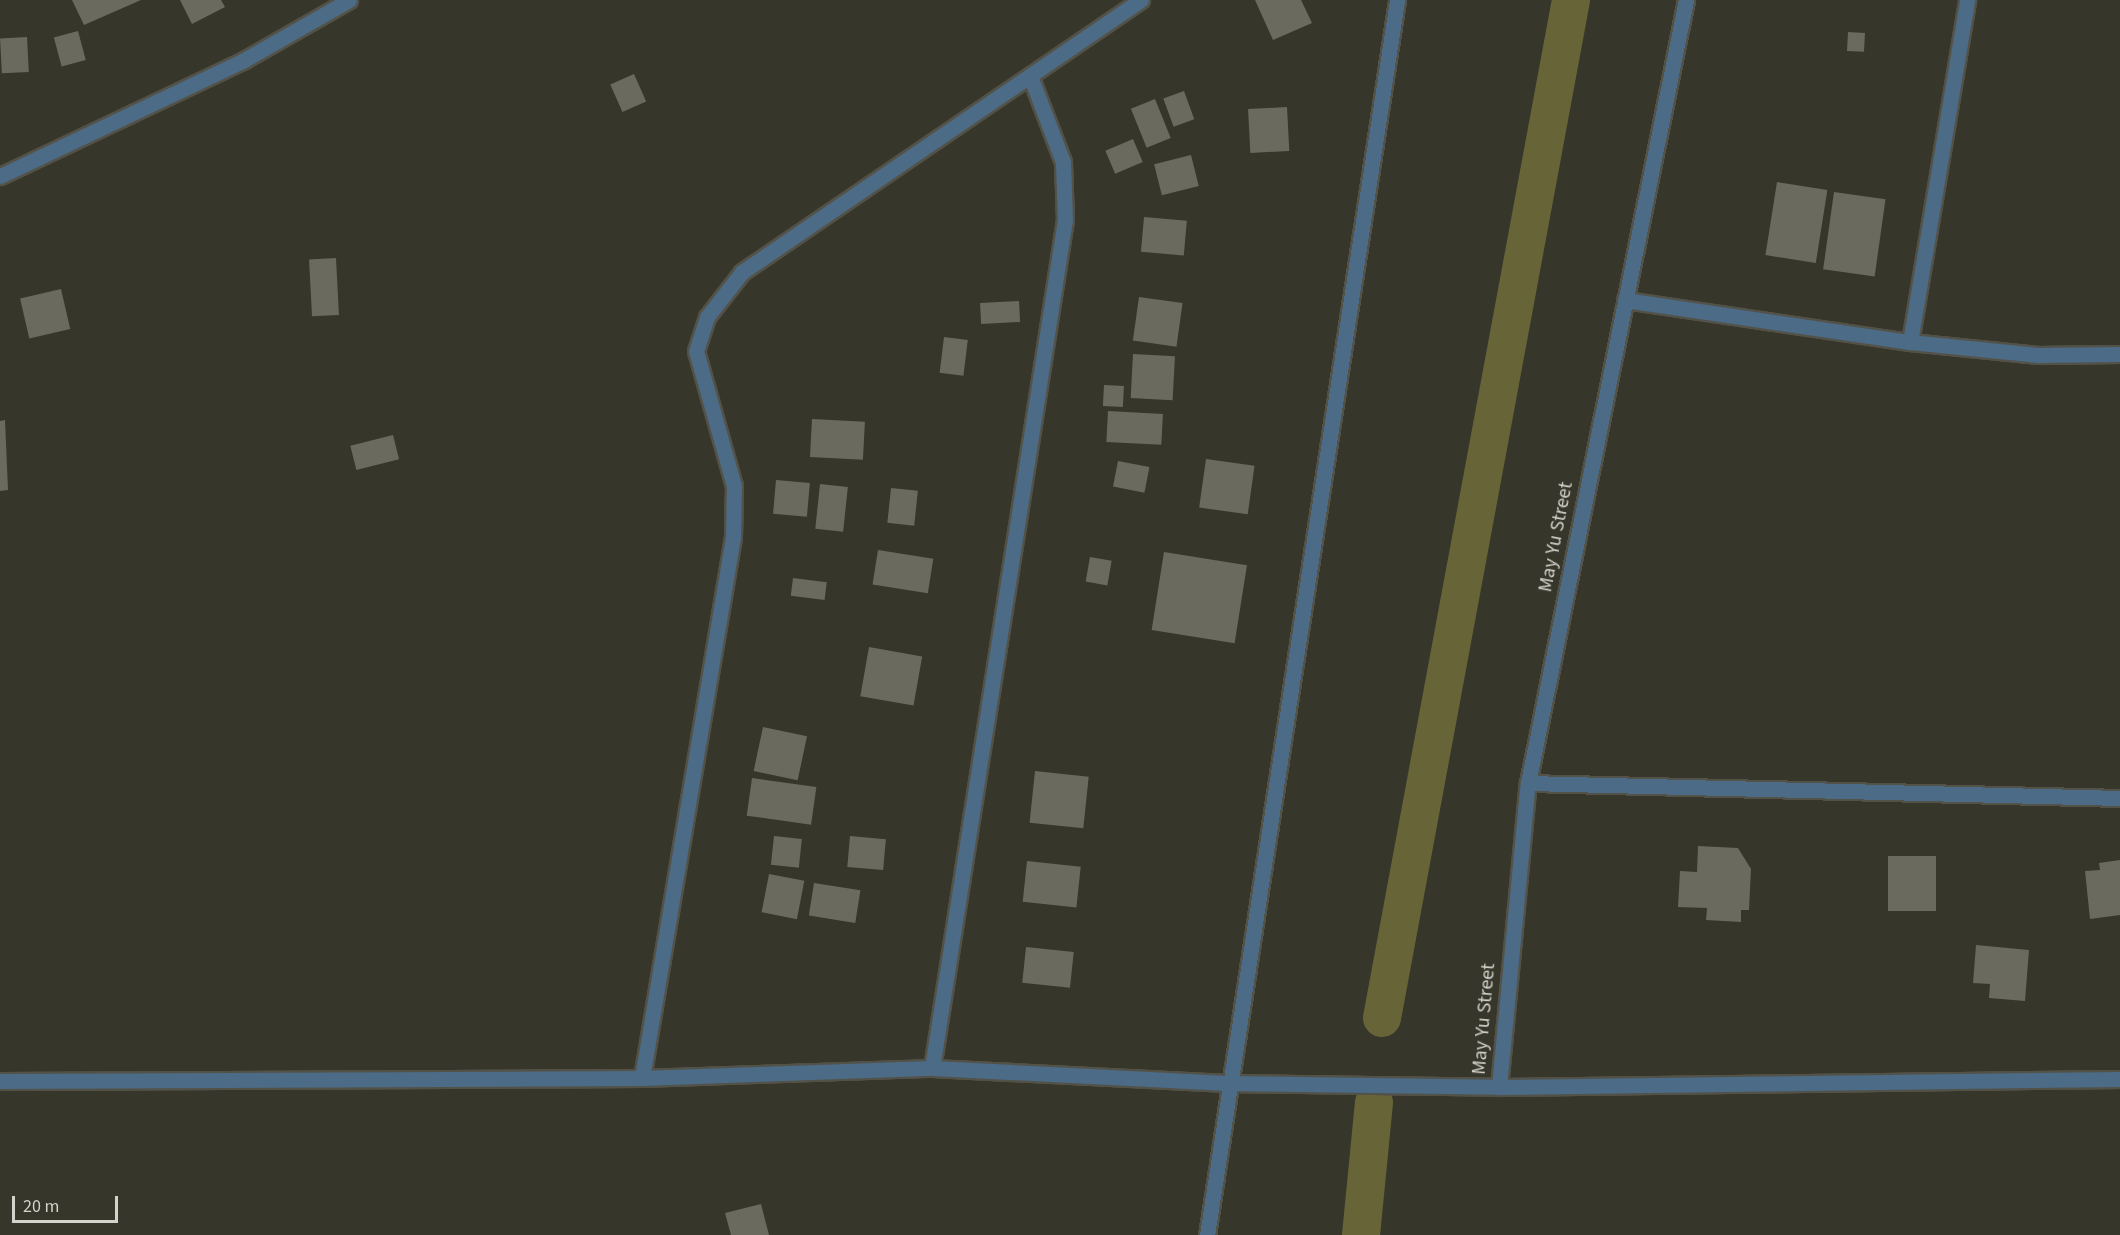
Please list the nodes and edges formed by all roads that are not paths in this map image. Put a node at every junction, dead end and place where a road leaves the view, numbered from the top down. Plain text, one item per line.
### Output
1 (349, 0) edge
2 (1141, 0) edge
3 (1397, 0) edge
4 (1686, 0) edge
5 (1967, 0) edge
6 (1031, 78) junction
7 (0, 176) edge
8 (1625, 300) junction
9 (1910, 342) junction
10 (2120, 354) edge
11 (1528, 783) junction
12 (2120, 798) edge
13 (932, 1068) junction
14 (642, 1077) junction
15 (2120, 1079) edge
16 (0, 1081) edge
17 (1227, 1083) junction
18 (1499, 1087) junction
19 (1207, 1235) edge

1 - 7 street
2 - 6 street
3 - 17 street
4 - 8 street, May Yu Street
5 - 9 street
6 - 13 street
6 - 14 street
8 - 9 street
8 - 11 street, May Yu Street
9 - 10 street
11 - 12 street
11 - 18 street, May Yu Street
13 - 14 street
13 - 17 street
14 - 16 street
15 - 18 street
17 - 18 street
17 - 19 street

